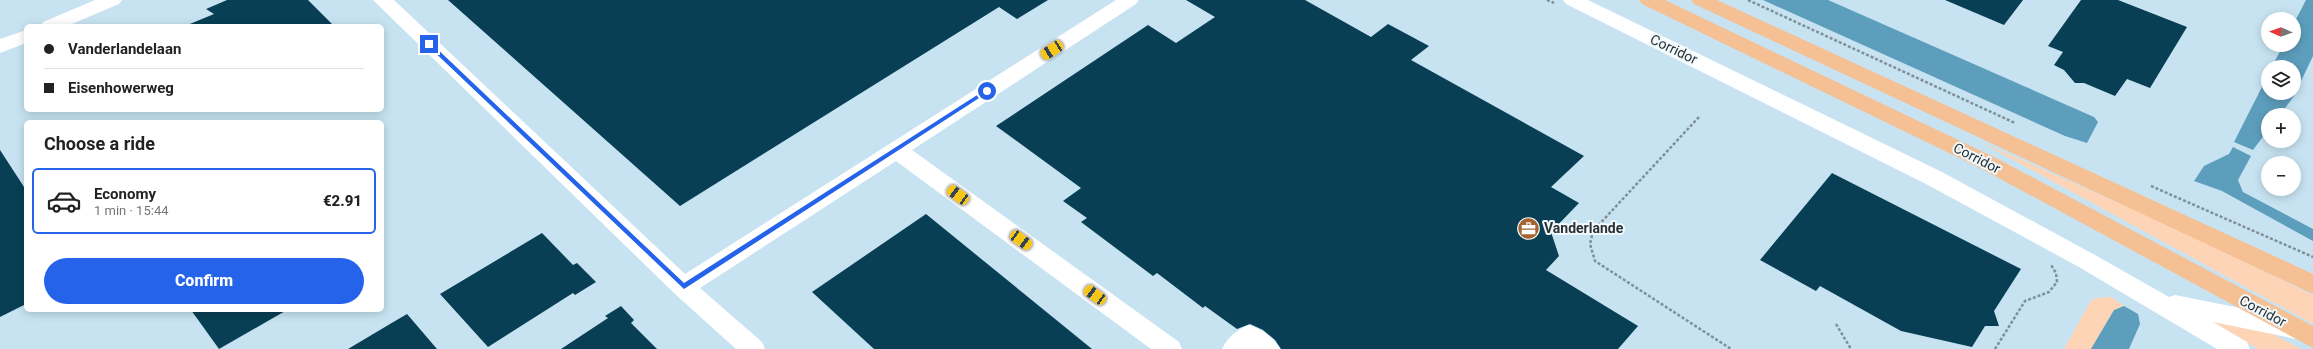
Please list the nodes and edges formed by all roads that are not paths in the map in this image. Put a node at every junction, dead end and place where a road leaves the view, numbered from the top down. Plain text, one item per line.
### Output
1 (112, 0) edge
2 (383, 0) edge
3 (1129, 0) edge
4 (1649, 0) edge
5 (1701, 0) edge
6 (1567, 4) edge
7 (55, 24) edge
8 (24, 37) edge
9 (0, 47) edge
10 (896, 150) junction
11 (2313, 285) edge
12 (684, 287) junction
13 (2156, 301) junction
14 (2306, 334) edge
15 (753, 349) edge
16 (1170, 349) edge
17 (1234, 349) edge
18 (1268, 349) edge
19 (2238, 349) edge

1 - 7 street
2 - 12 street
3 - 10 street
4 - 14 main road, Corridor
5 - 11 main road, Corridor
6 - 13 street, Corridor
8 - 9 street
10 - 12 street
10 - 16 street
12 - 15 street
13 - 14 street, Corridor
13 - 19 street, Corridor
17 - 18 street

